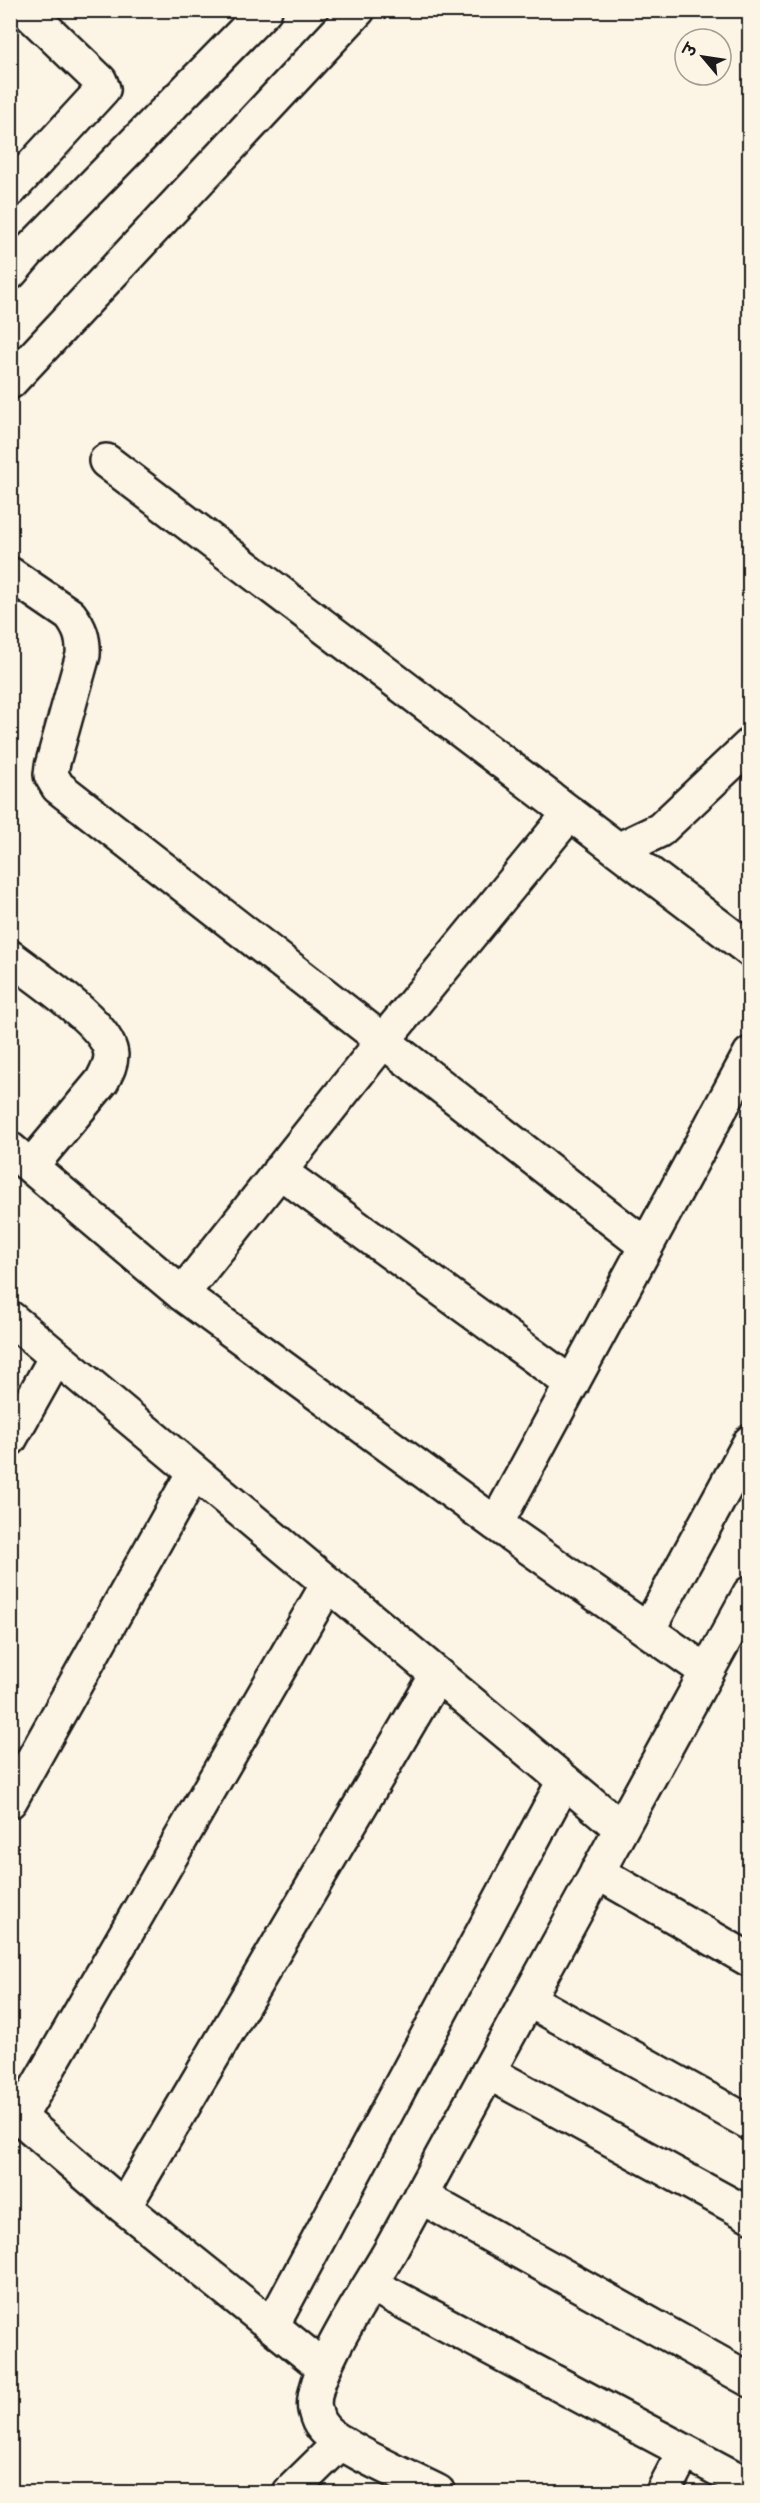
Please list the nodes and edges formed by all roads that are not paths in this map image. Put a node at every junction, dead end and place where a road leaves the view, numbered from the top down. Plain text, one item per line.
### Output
1 (26, 10) edge
2 (265, 10) edge
3 (358, 10) edge
4 (10, 190) edge
5 (10, 273) edge
6 (10, 382) edge
7 (106, 461) dead end
8 (10, 574) edge
9 (750, 745) edge
10 (570, 813) junction
11 (618, 850) junction
12 (750, 950) edge
13 (10, 957) edge
14 (383, 1041) junction
15 (750, 1054) edge
16 (21, 1157) edge
17 (279, 1172) junction
18 (646, 1246) junction
19 (182, 1294) junction
20 (10, 1318) edge
21 (56, 1357) junction
22 (572, 1384) junction
23 (10, 1439) edge
24 (750, 1442) edge
25 (195, 1472) junction
26 (496, 1524) junction
27 (328, 1584) junction
28 (750, 1593) edge
29 (648, 1630) junction
30 (707, 1672) junction
31 (437, 1675) junction
32 (564, 1781) junction
33 (10, 1801) edge
34 (621, 1828) junction
35 (597, 1872) junction
36 (750, 1960) edge
37 (529, 2000) junction
38 (488, 2072) junction
39 (15, 2113) edge
40 (750, 2123) edge
41 (420, 2196) junction
42 (124, 2207) junction
43 (750, 2215) edge
44 (372, 2285) junction
45 (272, 2326) junction
46 (323, 2367) junction
47 (750, 2380) edge
48 (341, 2442) junction
49 (684, 2452) junction
50 (750, 2486) edge
51 (290, 2493) edge
52 (438, 2493) edge
53 (663, 2493) edge

1 - 4 street
2 - 5 street
3 - 6 street
7 - 10 street
8 - 14 street
9 - 11 street
10 - 11 street
10 - 14 street
11 - 12 street
13 - 16 street
14 - 17 street
14 - 18 street
15 - 18 street
16 - 19 street
17 - 19 street
17 - 22 street
18 - 22 street
19 - 26 street
20 - 21 street
21 - 23 street
21 - 25 street
22 - 26 street
24 - 29 street
25 - 27 street
25 - 33 street
26 - 29 street
27 - 31 street
27 - 39 street
28 - 30 street
29 - 30 street
30 - 34 street
31 - 32 street
31 - 42 street
32 - 34 street
32 - 45 street
34 - 35 street
35 - 36 street
35 - 37 street
37 - 38 street
37 - 40 street
38 - 41 street
38 - 43 street
39 - 42 street
41 - 44 street
41 - 47 street
42 - 45 street
44 - 46 street
44 - 49 street
45 - 46 street
46 - 48 street
48 - 51 street
48 - 52 street
49 - 50 street
49 - 53 street

